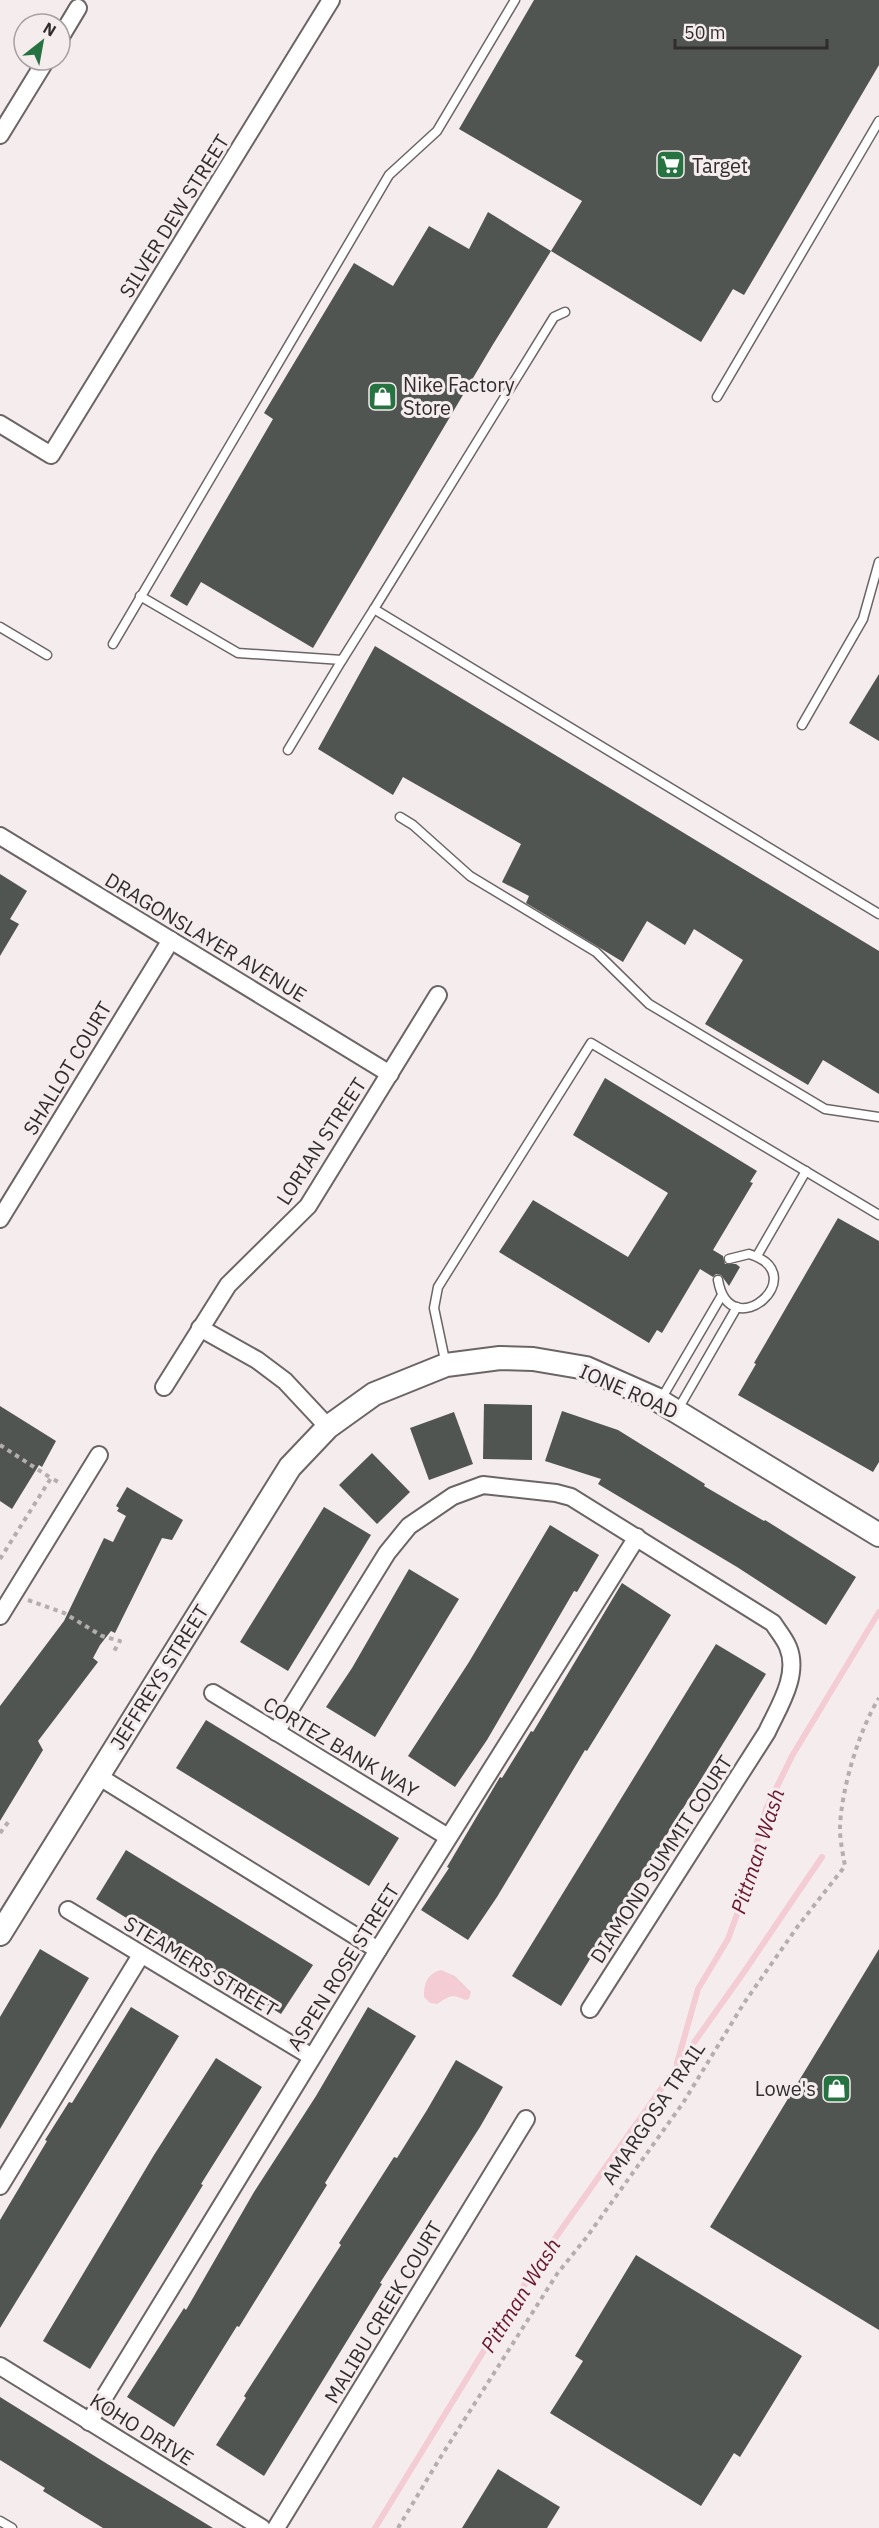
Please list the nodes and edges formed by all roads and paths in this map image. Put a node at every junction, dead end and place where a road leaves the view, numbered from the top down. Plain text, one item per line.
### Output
1 (332, 0) edge
2 (515, 0) edge
3 (78, 8) dead end
4 (72, 18) edge
5 (39, 72) edge
6 (879, 120) edge
7 (0, 135) edge
8 (565, 312) dead end
9 (717, 397) dead end
10 (0, 424) edge
11 (879, 562) edge
12 (140, 596) junction
13 (374, 609) junction
14 (0, 627) edge
15 (113, 644) dead end
16 (47, 654) dead end
17 (342, 660) junction
18 (802, 725) dead end
19 (288, 750) dead end
20 (400, 817) dead end
21 (0, 836) edge
22 (879, 914) edge
23 (171, 939) junction
24 (438, 995) dead end
25 (390, 1074) junction
26 (879, 1117) edge
27 (806, 1171) junction
28 (879, 1215) edge
29 (0, 1219) edge
30 (757, 1256) junction
31 (729, 1259) dead end
32 (718, 1280) dead end
33 (722, 1295) junction
34 (737, 1307) junction
35 (200, 1328) junction
36 (446, 1365) junction
37 (164, 1387) dead end
38 (668, 1406) junction
39 (328, 1427) junction
40 (0, 1445) edge
41 (99, 1455) dead end
42 (51, 1478) junction
43 (76, 1492) junction
44 (879, 1534) edge
45 (637, 1537) junction
46 (0, 1559) edge
47 (15, 1592) junction
48 (1, 1610) edge
49 (113, 1653) dead end
50 (213, 1693) dead end
51 (879, 1698) edge
52 (276, 1732) junction
53 (98, 1776) junction
54 (9, 1821) dead end
55 (0, 1833) edge
56 (448, 1837) junction
57 (68, 1910) dead end
58 (0, 1934) edge
59 (378, 1950) junction
60 (141, 1955) junction
61 (590, 2009) dead end
62 (312, 2057) junction
63 (526, 2119) dead end
64 (0, 2186) edge
65 (0, 2366) edge
66 (89, 2422) junction
67 (0, 2521) edge
68 (12, 2528) edge
69 (262, 2528) edge
70 (276, 2528) edge
71 (398, 2528) edge

1 - 10 street, SILVER DEW STREET
2 - 12 lane
3 - 4 street
5 - 7 street
6 - 9 lane
8 - 13 lane
11 - 18 lane
12 - 15 lane
12 - 17 lane
13 - 17 lane
13 - 22 lane
14 - 16 lane
17 - 19 lane
20 - 26 lane
21 - 23 street, DRAGONSLAYER AVENUE
23 - 25 street, DRAGONSLAYER AVENUE
23 - 29 street, SHALLOT COURT
24 - 25 street, LORIAN STREET
25 - 35 street, LORIAN STREET
27 - 28 lane
27 - 30 lane
27 - 36 lane
30 - 31 lane
30 - 34 lane
32 - 33 lane
33 - 34 lane
33 - 38 lane
34 - 38 lane
35 - 37 street, LORIAN STREET
35 - 39 street
36 - 38 street, IONE ROAD
36 - 39 street, IONE ROAD
38 - 44 street, IONE ROAD
39 - 53 street, JEFFREYS STREET
40 - 42 path
41 - 43 street
42 - 43 path
42 - 46 path
43 - 47 street
45 - 52 street, DIAMOND SUMMIT COURT
45 - 56 street, ASPEN ROSE STREET
45 - 61 street, DIAMOND SUMMIT COURT
47 - 48 street
47 - 49 path
50 - 52 street, CORTEZ BANK WAY
51 - 71 path, AMARGOSA TRAIL
52 - 56 street, CORTEZ BANK WAY
53 - 58 street, JEFFREYS STREET
53 - 59 street
54 - 55 path
56 - 59 street, ASPEN ROSE STREET
57 - 60 street, STEAMERS STREET
59 - 62 street, ASPEN ROSE STREET
60 - 62 street, STEAMERS STREET
60 - 64 street
62 - 66 street, ASPEN ROSE STREET
63 - 70 street, MALIBU CREEK COURT
65 - 66 street, KOHO DRIVE
66 - 69 street, KOHO DRIVE
67 - 68 lane

